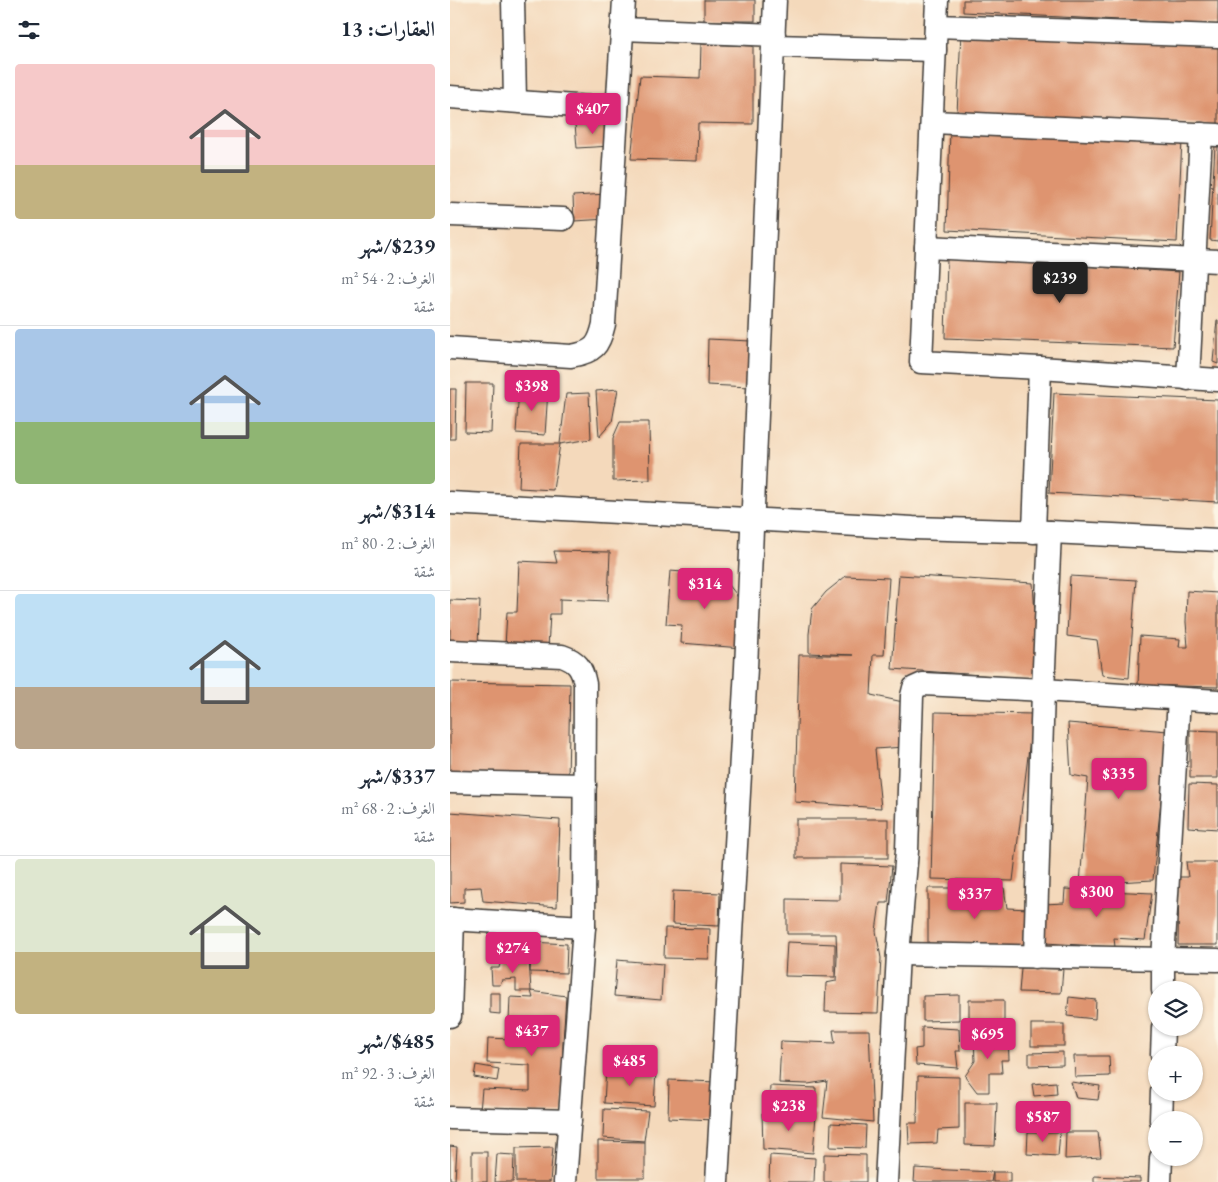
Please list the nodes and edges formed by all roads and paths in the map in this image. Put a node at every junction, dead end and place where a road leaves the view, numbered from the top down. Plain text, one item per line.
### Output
1 (513, 0) edge
2 (624, 0) edge
3 (775, 0) edge
4 (937, 0) edge
5 (936, 26) junction
6 (622, 29) junction
7 (1218, 36) edge
8 (773, 40) junction
9 (935, 50) junction
10 (450, 97) edge
11 (515, 101) junction
12 (617, 109) junction
13 (933, 122) junction
14 (1210, 134) edge
15 (450, 215) edge
16 (563, 219) dead end
17 (926, 247) junction
18 (1194, 260) junction
19 (1218, 262) edge
20 (450, 348) edge
21 (1040, 368) junction
22 (1188, 378) junction
23 (1218, 380) edge
24 (450, 503) edge
25 (753, 520) junction
26 (1042, 532) junction
27 (1218, 540) edge
28 (450, 651) edge
29 (1043, 690) junction
30 (1180, 699) junction
31 (1218, 701) edge
32 (450, 782) edge
33 (584, 785) junction
34 (452, 919) edge
35 (584, 927) junction
36 (898, 954) junction
37 (1035, 957) junction
38 (1164, 959) junction
39 (1218, 960) edge
40 (1163, 981) edge
41 (450, 1016) edge
42 (450, 1118) edge
43 (570, 1121) junction
44 (1161, 1166) edge
45 (565, 1182) edge
46 (717, 1182) edge
47 (886, 1182) edge
48 (1160, 1182) edge

1 - 11 street
2 - 6 street
3 - 8 street
4 - 5 street
5 - 7 street
5 - 9 street
6 - 8 street
6 - 12 street
8 - 9 street
8 - 25 street
9 - 13 street
10 - 11 street
11 - 12 street
12 - 20 street
13 - 14 street
13 - 17 street
14 - 18 street
15 - 16 street
17 - 18 street
17 - 21 street
18 - 19 street
18 - 22 street
21 - 22 street
21 - 26 street
22 - 23 street
24 - 25 street
25 - 26 street
25 - 46 street
26 - 27 street
26 - 29 street
28 - 33 street
29 - 30 street
29 - 36 street
29 - 37 street
30 - 31 street
30 - 38 street
32 - 33 street
33 - 35 street
34 - 35 street
34 - 41 street
35 - 43 street
36 - 37 street
36 - 47 street
37 - 38 street
38 - 39 street
38 - 40 street
42 - 43 street
43 - 45 street
44 - 48 street

